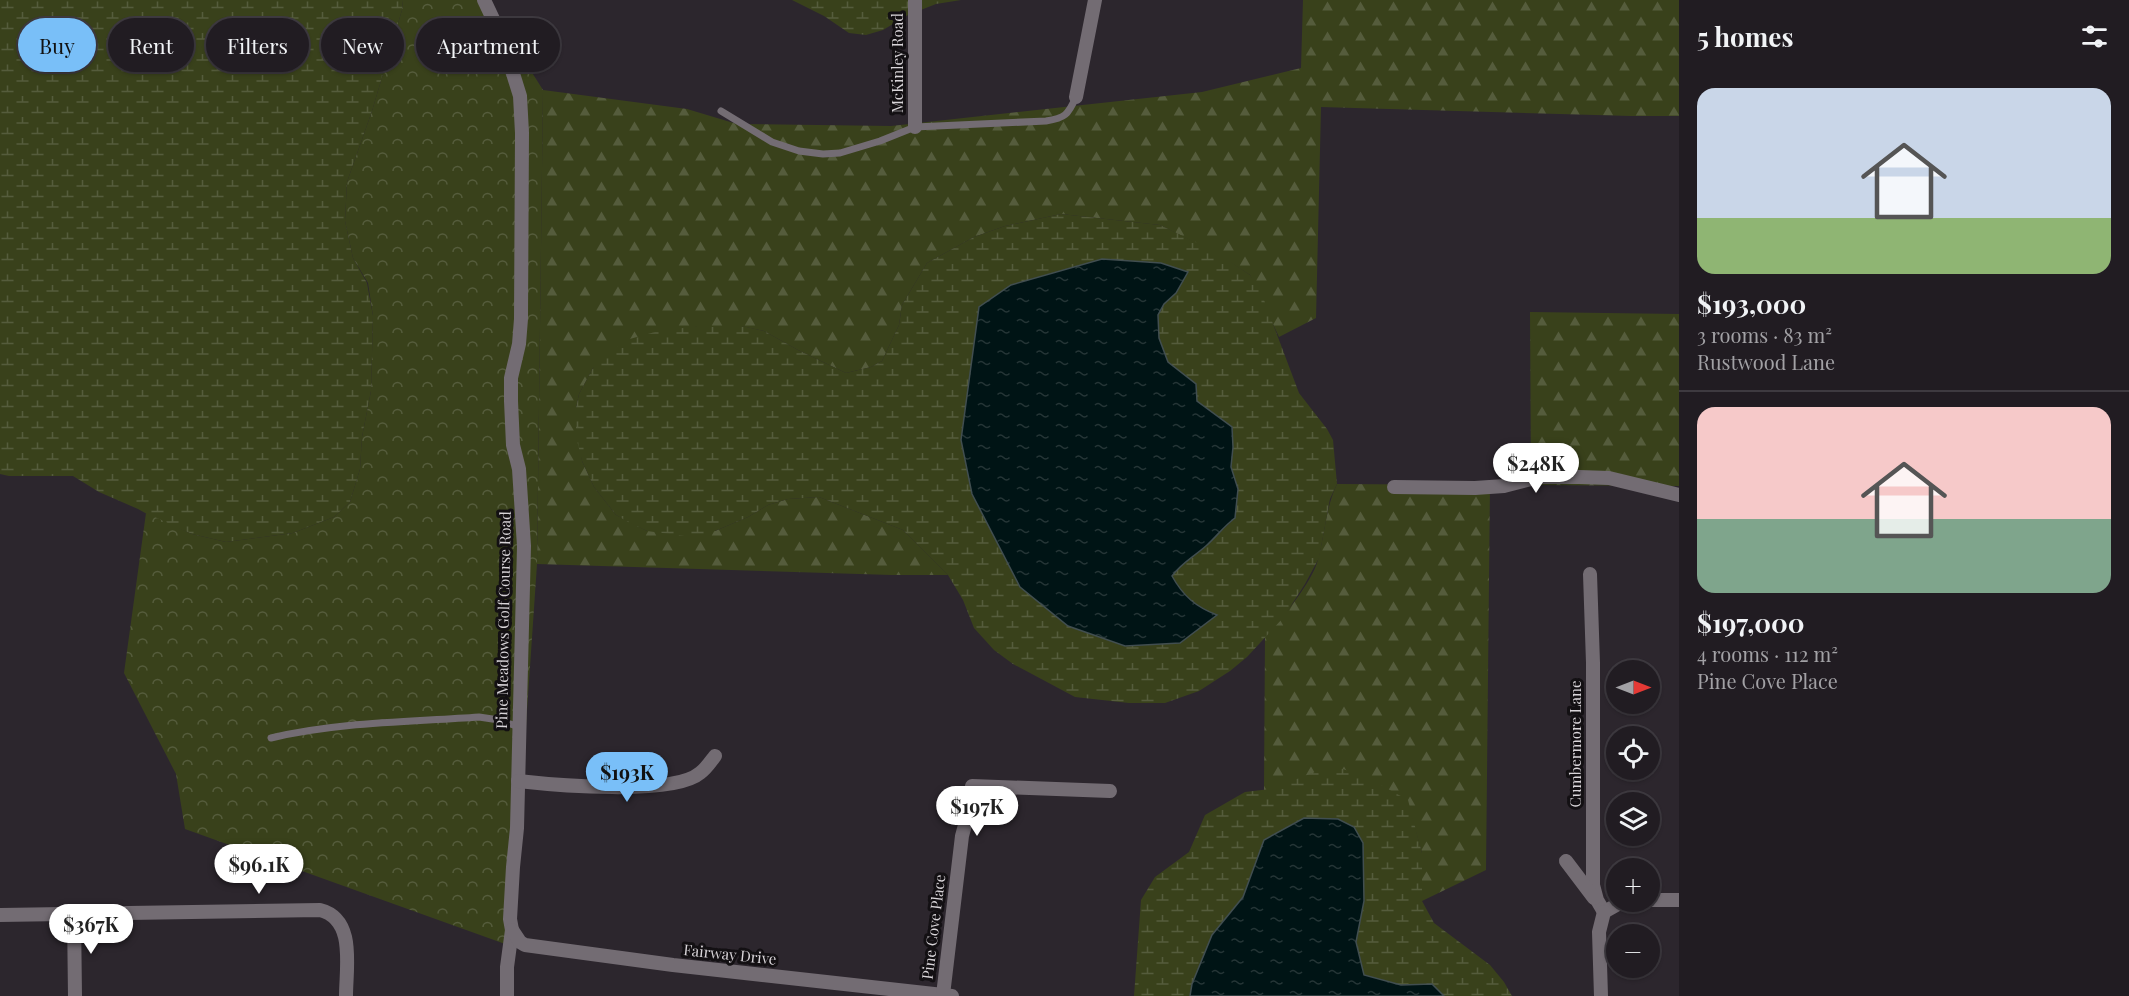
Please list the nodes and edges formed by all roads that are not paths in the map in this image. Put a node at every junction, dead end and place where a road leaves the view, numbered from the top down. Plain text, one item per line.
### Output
1 (484, 0) edge
2 (915, 0) edge
3 (1095, 0) edge
4 (1076, 98) joint
5 (721, 111) dead end
6 (915, 127) junction
7 (1394, 487) dead end
8 (1679, 495) edge
9 (1590, 573) dead end
10 (519, 727) junction
11 (271, 738) dead end
12 (716, 756) dead end
13 (518, 781) junction
14 (1110, 791) dead end
15 (1566, 861) dead end
16 (1660, 900) edge
17 (1679, 900) edge
18 (1604, 912) junction
19 (74, 914) junction
20 (0, 915) edge
21 (512, 930) junction
22 (947, 995) edge
23 (75, 996) edge
24 (346, 996) edge
25 (507, 996) edge
26 (1601, 996) edge

1 - 10 street, Pine Meadows Golf Course Road
2 - 6 street, McKinley Road
3 - 4 street
4 - 6 lane
5 - 6 lane
7 - 8 street
9 - 18 street, Cumbermore Lane
10 - 11 lane
10 - 13 street, Pine Meadows Golf Course Road
12 - 13 street
13 - 21 street, Pine Meadows Golf Course Road
14 - 22 street, Pine Cove Place
15 - 18 street
16 - 17 street
18 - 26 street
19 - 20 street
19 - 23 street
19 - 24 street
21 - 22 street, Fairway Drive
21 - 25 street, Pine Meadows Golf Course Road

